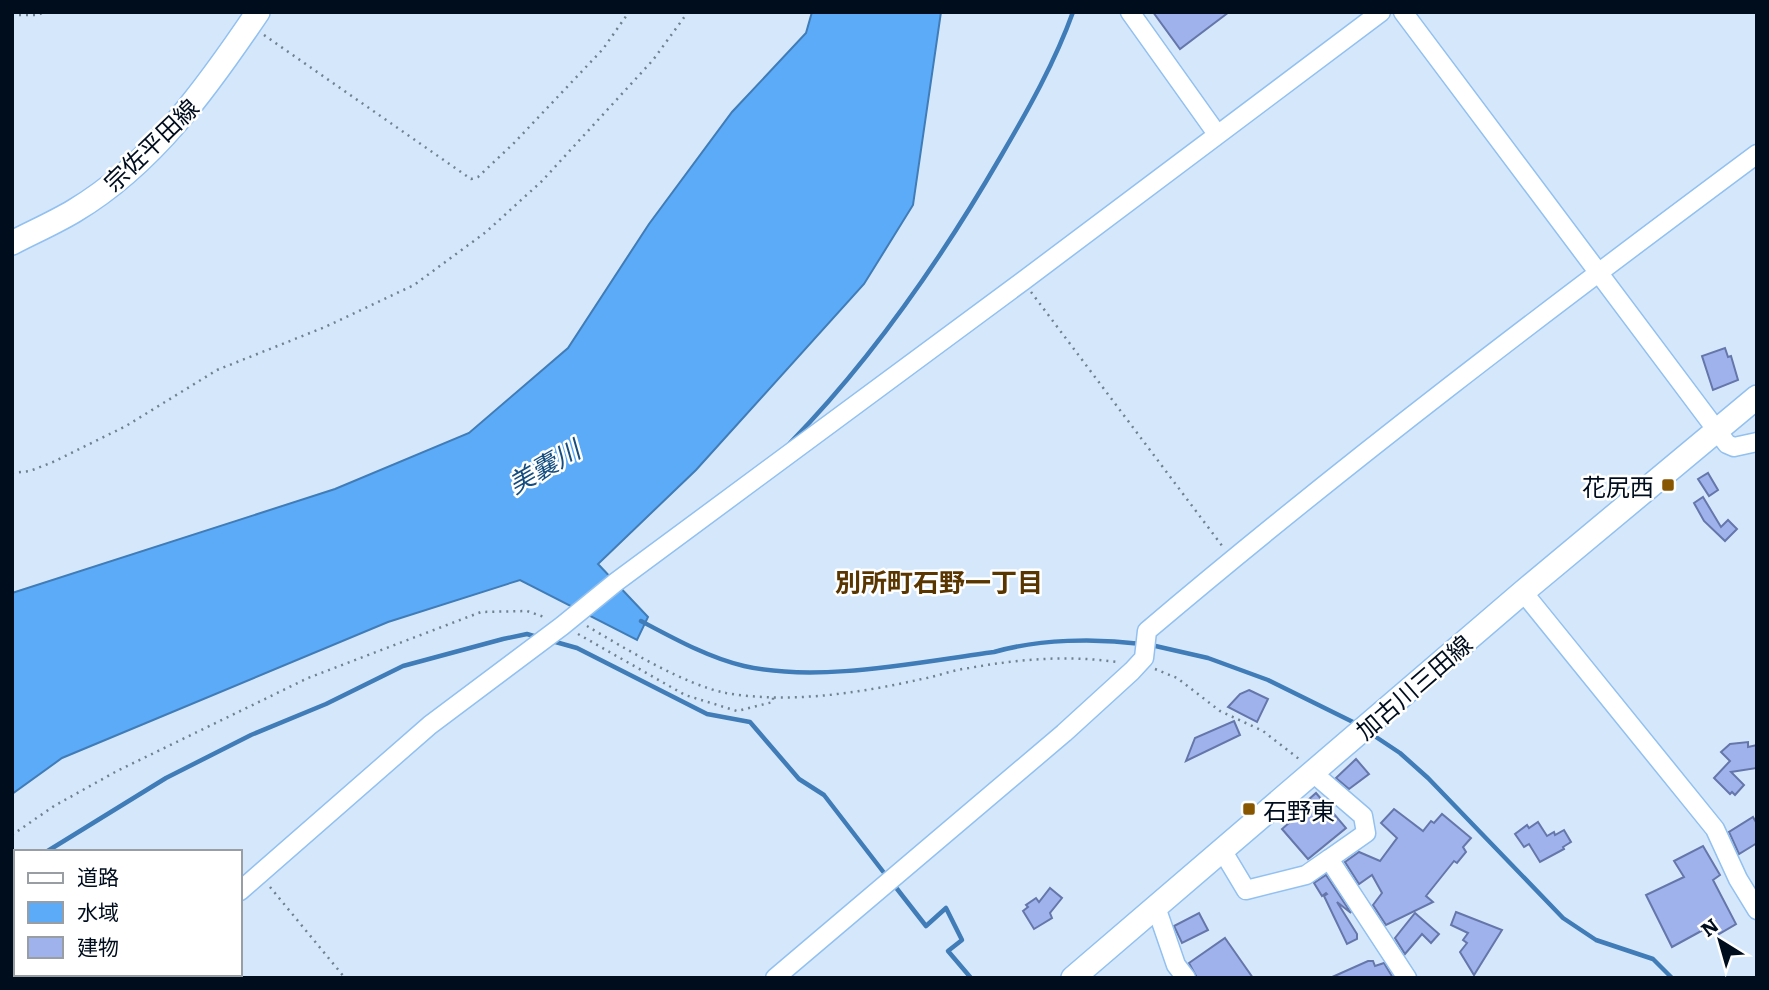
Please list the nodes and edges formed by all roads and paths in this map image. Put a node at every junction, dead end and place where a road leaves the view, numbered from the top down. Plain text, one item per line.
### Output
1 (44, 12) edge
2 (629, 12) edge
3 (688, 12) edge
4 (1130, 12) edge
5 (1381, 12) edge
6 (1403, 12) edge
7 (12, 15) edge
8 (254, 19) edge
9 (1217, 134) junction
10 (1757, 154) edge
11 (12, 243) edge
12 (1599, 272) junction
13 (1023, 281) junction
14 (1757, 397) edge
15 (1718, 431) junction
16 (1757, 442) edge
17 (12, 473) edge
18 (1233, 559) junction
19 (1523, 592) junction
20 (571, 619) junction
21 (1138, 664) junction
22 (773, 697) junction
23 (1313, 773) junction
24 (12, 835) edge
25 (1222, 850) junction
26 (1329, 859) junction
27 (259, 874) junction
28 (242, 889) edge
29 (1156, 907) junction
30 (1757, 910) edge
31 (345, 978) edge
32 (775, 978) edge
33 (1073, 978) edge
34 (1186, 978) edge
35 (1407, 978) edge

1 - 7 path
2 - 8 path
3 - 17 path
4 - 9 street
5 - 9 street
6 - 12 street
8 - 11 main road, 宗佐平田線
9 - 13 street
10 - 12 street
12 - 15 street
12 - 18 street
13 - 18 path
13 - 20 street
14 - 15 main road, 加古川三田線
15 - 16 street
15 - 19 main road, 加古川三田線
18 - 21 street
19 - 23 main road, 加古川三田線
19 - 30 street
20 - 22 path
20 - 22 path
20 - 24 path
20 - 27 street
21 - 22 path
21 - 23 path
21 - 32 street
23 - 25 main road, 加古川三田線
23 - 26 street
25 - 26 street
25 - 29 main road, 加古川三田線
26 - 35 street
27 - 28 street
27 - 31 path
29 - 33 main road, 加古川三田線
29 - 34 street

